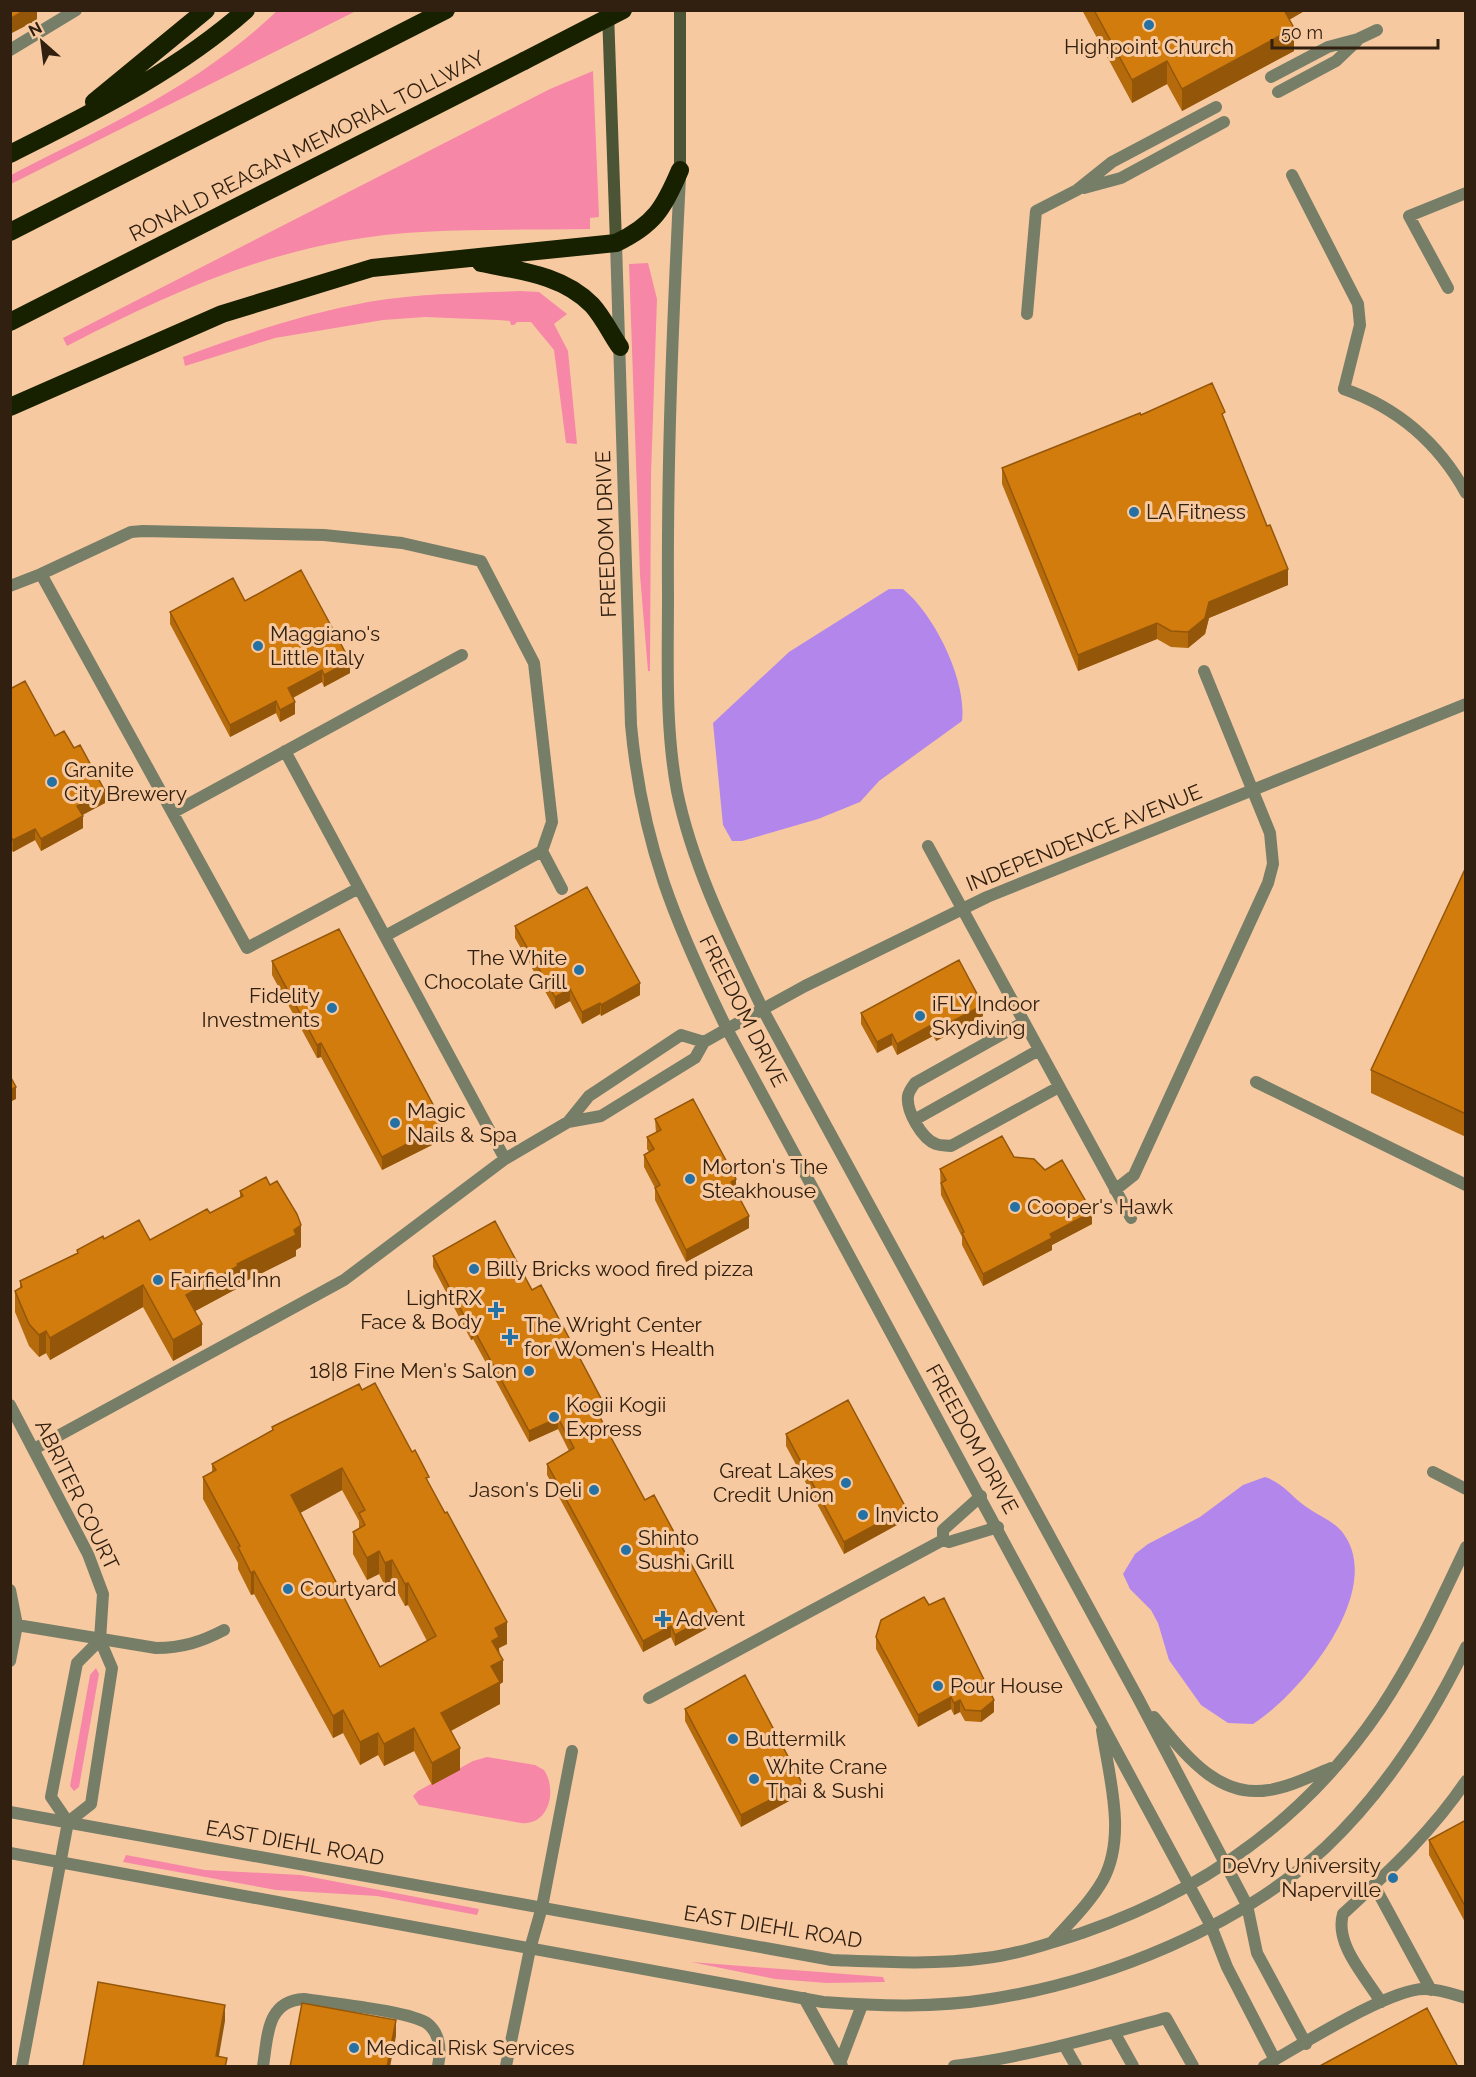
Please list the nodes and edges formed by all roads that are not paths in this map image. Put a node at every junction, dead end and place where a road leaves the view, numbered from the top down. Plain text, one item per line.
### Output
1 (76, 10) edge
2 (206, 10) edge
3 (246, 10) edge
4 (446, 10) edge
5 (608, 10) edge
6 (623, 10) edge
7 (681, 10) edge
8 (1377, 30) dead end
9 (1358, 39) junction
10 (10, 50) edge
11 (1270, 77) dead end
12 (1278, 92) dead end
13 (1216, 106) dead end
14 (1224, 122) dead end
15 (65, 126) junction
16 (10, 154) edge
17 (680, 170) junction
18 (1292, 175) dead end
19 (1077, 190) junction
20 (1466, 193) edge
21 (10, 232) edge
22 (616, 243) junction
23 (462, 259) junction
24 (1448, 288) dead end
25 (1027, 314) dead end
26 (10, 322) edge
27 (620, 347) junction
28 (10, 407) edge
29 (1466, 493) edge
30 (41, 574) junction
31 (10, 586) edge
32 (462, 656) dead end
33 (1204, 671) dead end
34 (1466, 704) edge
35 (285, 751) junction
36 (1253, 790) junction
37 (174, 812) junction
38 (928, 846) dead end
39 (542, 851) junction
40 (359, 888) junction
41 (562, 889) dead end
42 (962, 909) junction
43 (385, 936) junction
44 (764, 1010) junction
45 (1024, 1022) junction
46 (728, 1029) junction
47 (704, 1042) junction
48 (1039, 1050) junction
49 (1256, 1082) dead end
50 (1059, 1087) junction
51 (916, 1119) junction
52 (568, 1122) junction
53 (505, 1159) junction
54 (1466, 1185) edge
55 (1115, 1190) junction
56 (1131, 1218) dead end
57 (10, 1406) edge
58 (34, 1449) junction
59 (1433, 1472) dead end
60 (1466, 1488) edge
61 (981, 1496) junction
62 (998, 1527) junction
63 (943, 1540) junction
64 (1466, 1547) edge
65 (10, 1590) edge
66 (17, 1625) junction
67 (224, 1630) dead end
68 (100, 1640) junction
69 (1466, 1647) edge
70 (10, 1661) edge
71 (649, 1698) dead end
72 (1138, 1698) junction
73 (1100, 1720) junction
74 (572, 1751) dead end
75 (1335, 1767) junction
76 (1466, 1781) edge
77 (10, 1812) edge
78 (68, 1822) junction
79 (10, 1853) edge
80 (60, 1863) junction
81 (1226, 1864) junction
82 (1374, 1885) junction
83 (1190, 1887) junction
84 (1247, 1905) junction
85 (542, 1907) junction
86 (1211, 1926) junction
87 (1051, 1943) junction
88 (530, 1949) junction
89 (1431, 1989) junction
90 (804, 1998) junction
91 (1466, 1998) edge
92 (1381, 2002) junction
93 (862, 2005) junction
94 (1114, 2032) junction
95 (1305, 2044) junction
96 (1064, 2045) junction
97 (1275, 2060) junction
98 (1013, 2062) edge
99 (841, 2065) edge
100 (956, 2066) edge
101 (22, 2067) edge
102 (263, 2067) edge
103 (438, 2067) edge
104 (506, 2067) edge
105 (1076, 2067) edge
106 (1133, 2067) edge
107 (1193, 2067) edge
108 (1264, 2067) edge

1 - 10 street
2 - 15 highway
3 - 15 highway
4 - 21 highway
5 - 22 main road, FREEDOM DRIVE
6 - 26 highway, RONALD REAGAN MEMORIAL TOLLWAY, bridge
7 - 17 main road, FREEDOM DRIVE
8 - 9 street
9 - 11 street
9 - 12 street
13 - 19 street
14 - 19 street
15 - 16 highway
17 - 22 highway
17 - 44 street, FREEDOM DRIVE
18 - 29 street
19 - 25 street
20 - 24 street
22 - 23 highway
22 - 27 street, FREEDOM DRIVE
23 - 27 highway
23 - 28 highway
27 - 46 street, FREEDOM DRIVE
30 - 31 street
30 - 37 street
30 - 39 street
32 - 35 street
33 - 36 street
34 - 36 street, INDEPENDENCE AVENUE
35 - 37 street
35 - 40 street
36 - 42 street, INDEPENDENCE AVENUE
36 - 55 street
37 - 40 street
38 - 42 street
39 - 41 street
39 - 43 street
40 - 43 street
42 - 44 street, INDEPENDENCE AVENUE
42 - 45 street
43 - 53 street
44 - 46 street, INDEPENDENCE AVENUE
44 - 72 street, FREEDOM DRIVE
45 - 48 street
45 - 51 street
46 - 47 street, INDEPENDENCE AVENUE
46 - 61 street, FREEDOM DRIVE
47 - 52 street
47 - 52 street
48 - 50 street
48 - 51 street
49 - 54 street
50 - 51 street
50 - 55 street
52 - 53 street
53 - 58 street
55 - 56 street
57 - 58 street, ABRITER COURT
58 - 68 street, ABRITER COURT
59 - 60 street
61 - 62 street, FREEDOM DRIVE
61 - 63 street
62 - 63 street
62 - 73 street, FREEDOM DRIVE
63 - 71 street
64 - 75 street, EAST DIEHL ROAD
65 - 66 street
66 - 68 street
66 - 70 street
67 - 68 street
68 - 78 street, ABRITER COURT
68 - 78 street
69 - 84 street
72 - 75 street
72 - 81 street, FREEDOM DRIVE
73 - 83 street, FREEDOM DRIVE
73 - 87 street
74 - 85 street
75 - 81 street, EAST DIEHL ROAD
76 - 82 street
77 - 78 street, EAST DIEHL ROAD
78 - 80 street
78 - 85 street, EAST DIEHL ROAD
79 - 80 street
80 - 88 street
80 - 101 street
81 - 83 street, EAST DIEHL ROAD
81 - 84 street, FREEDOM DRIVE
82 - 89 street
82 - 92 street
83 - 86 street, FREEDOM DRIVE
83 - 87 street, EAST DIEHL ROAD
84 - 86 street
84 - 95 street, FREEDOM DRIVE
85 - 87 street, EAST DIEHL ROAD
85 - 88 street
86 - 93 street
86 - 97 street, FREEDOM DRIVE
88 - 90 street
88 - 104 street
89 - 91 street
89 - 92 street
90 - 93 street
90 - 99 street
92 - 95 street
93 - 99 street
94 - 96 street
94 - 106 street
94 - 107 street
95 - 97 street
96 - 98 street
96 - 105 street
97 - 108 street
98 - 100 street
102 - 103 street

